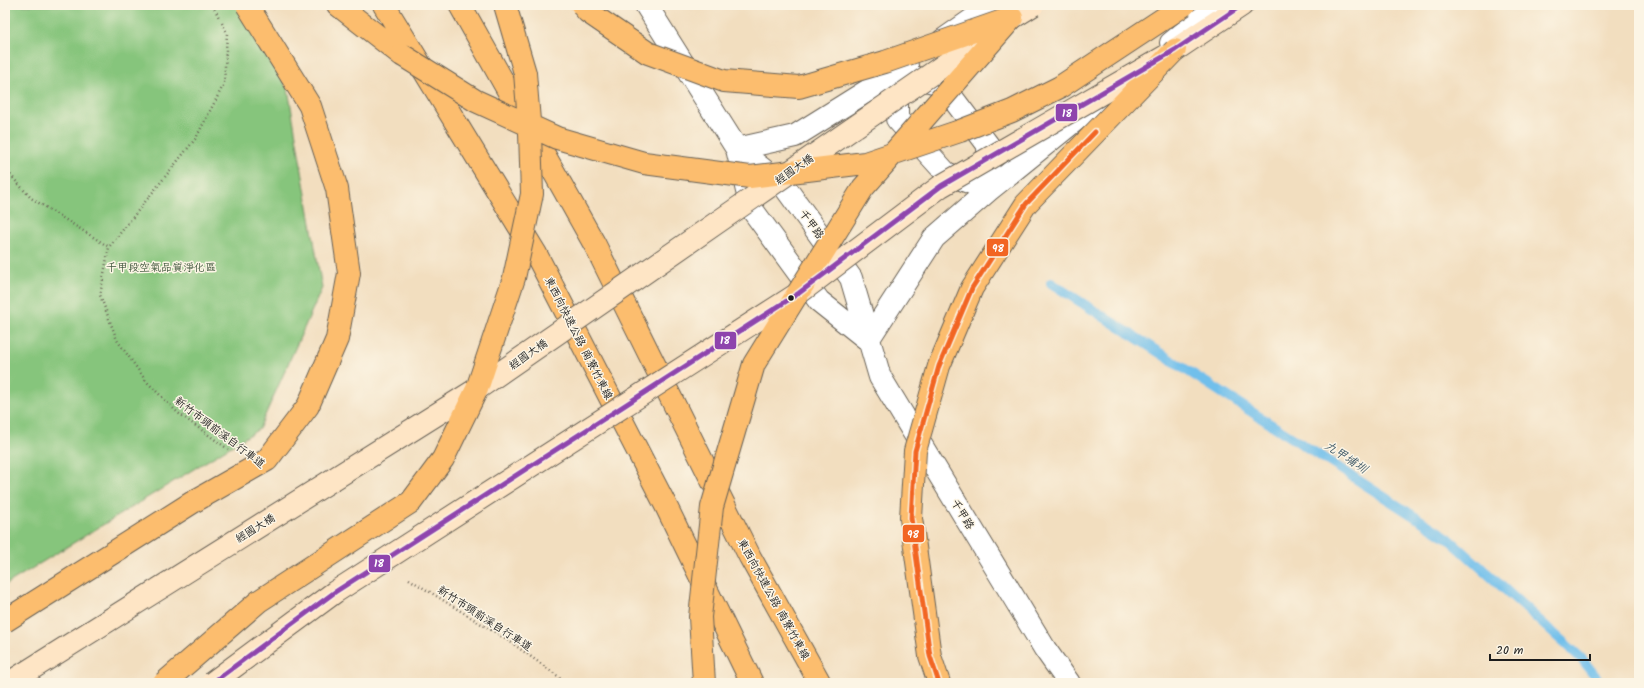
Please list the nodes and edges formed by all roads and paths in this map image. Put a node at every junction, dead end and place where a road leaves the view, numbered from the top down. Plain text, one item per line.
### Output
1 (213, 5) edge
2 (247, 5) edge
3 (338, 5) edge
4 (384, 5) edge
5 (460, 5) edge
6 (505, 5) edge
7 (582, 5) edge
8 (646, 5) edge
9 (993, 5) edge
10 (1033, 5) edge
11 (1184, 5) edge
12 (1218, 5) edge
13 (1242, 5) edge
14 (1012, 18) junction
15 (1175, 50) junction
16 (897, 73) junction
17 (737, 149) junction
18 (5, 168) edge
19 (989, 190) junction
20 (109, 247) junction
21 (799, 293) junction
22 (868, 340) junction
23 (477, 389) junction
24 (231, 451) dead end
25 (408, 579) dead end
26 (5, 621) edge
27 (9, 683) edge
28 (164, 683) edge
29 (212, 683) edge
30 (562, 683) edge
31 (704, 683) edge
32 (752, 683) edge
33 (820, 683) edge
34 (939, 683) edge
35 (1069, 683) edge

1 - 20 path, 新竹市頭前溪自行車道
2 - 26 highway, bridge
3 - 11 highway, bridge
4 - 32 highway, 東西向快速公路 南寮竹東線
5 - 33 highway, 東西向快速公路 南寮竹東線
6 - 23 highway, bridge
7 - 14 highway, bridge
8 - 17 street, 千甲路
9 - 16 street
10 - 14 main road, 經國大橋, bridge
12 - 19 street
13 - 15 main road
14 - 21 highway, bridge
14 - 23 main road, 經國大橋, bridge
15 - 21 main road, bridge
15 - 34 highway, bridge
16 - 17 street
16 - 19 street
16 - 19 street
17 - 22 street, 千甲路
17 - 22 street, 千甲路
18 - 20 path
19 - 22 street
20 - 24 path, 新竹市頭前溪自行車道
21 - 29 main road, bridge
21 - 31 highway, bridge
22 - 35 street, 千甲路
23 - 27 main road, 經國大橋, bridge
23 - 28 highway, bridge
25 - 30 path, 新竹市頭前溪自行車道

